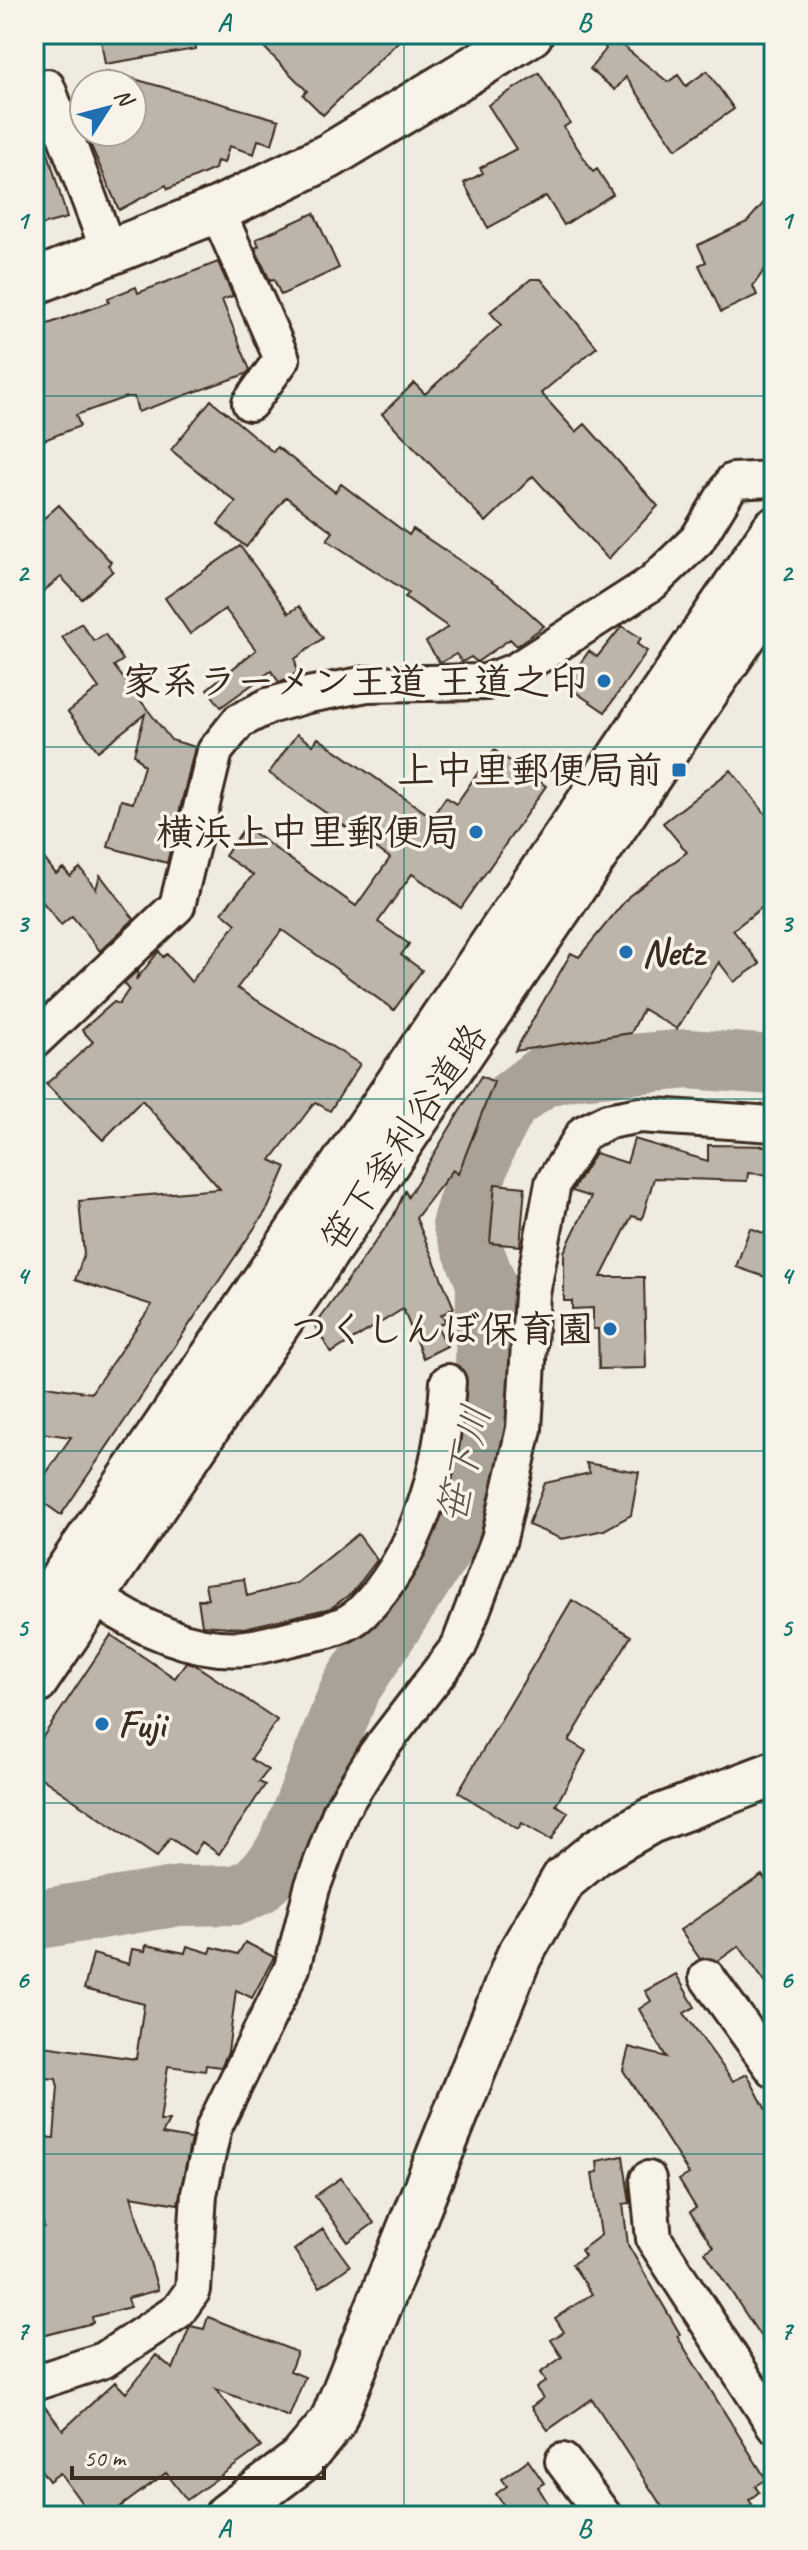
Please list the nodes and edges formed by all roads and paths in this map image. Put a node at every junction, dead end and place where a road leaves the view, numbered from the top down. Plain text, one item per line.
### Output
1 (530, 34) edge
2 (34, 90) edge
3 (217, 210) junction
4 (109, 252) junction
5 (34, 282) edge
6 (250, 403) dead end
7 (774, 479) edge
8 (774, 530) edge
9 (774, 591) edge
10 (34, 1041) edge
11 (774, 1124) edge
12 (448, 1382) dead end
13 (93, 1596) junction
14 (34, 1621) edge
15 (34, 1683) edge
16 (774, 1774) edge
17 (707, 1977) dead end
18 (774, 2070) edge
19 (648, 2179) dead end
20 (34, 2383) edge
21 (774, 2425) edge
22 (563, 2461) dead end
23 (227, 2516) edge
24 (604, 2516) edge

1 - 3 street
2 - 4 street
3 - 4 street
3 - 6 street
4 - 5 street
7 - 10 street
8 - 14 street, 笹下釜利谷道路
9 - 13 street, 笹下釜利谷道路
11 - 20 street
12 - 13 street
13 - 15 street, 笹下釜利谷道路
16 - 23 street
17 - 18 street
19 - 21 street
22 - 24 street

